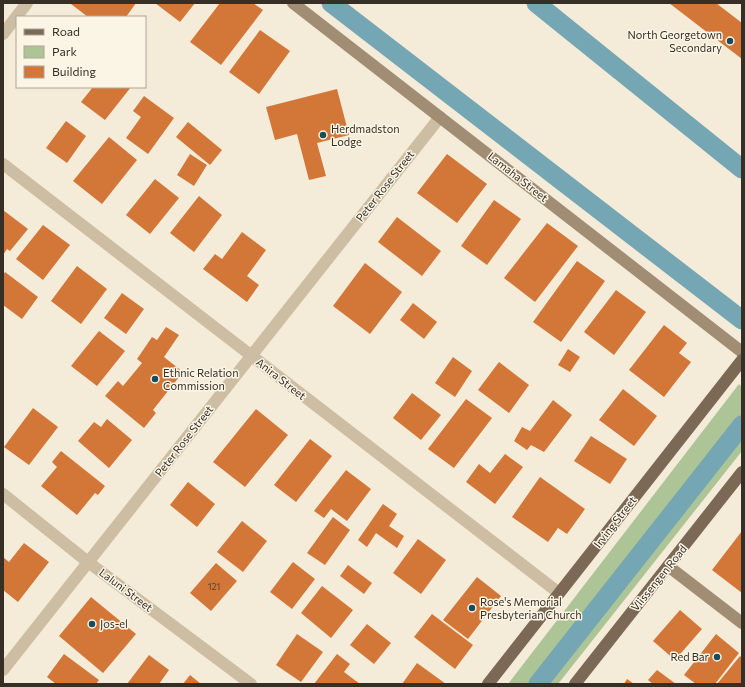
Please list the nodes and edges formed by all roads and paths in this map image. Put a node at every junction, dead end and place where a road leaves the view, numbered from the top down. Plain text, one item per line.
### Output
1 (27, 3) edge
2 (293, 3) edge
3 (17, 16) edge
4 (16, 17) edge
5 (3, 34) edge
6 (440, 117) junction
7 (3, 164) edge
8 (742, 352) edge
9 (251, 356) junction
10 (742, 360) edge
11 (742, 472) edge
12 (3, 494) edge
13 (88, 562) junction
14 (668, 566) junction
15 (559, 593) junction
16 (742, 623) edge
17 (3, 670) edge
18 (251, 684) edge
19 (488, 684) edge
20 (575, 684) edge

1 - 3 street
2 - 6 street, Lamaha Street
4 - 5 street
6 - 8 street, Lamaha Street
6 - 9 street, Peter Rose Street
7 - 9 street, Anira Street
9 - 13 street, Peter Rose Street
9 - 15 street, Anira Street
10 - 15 main road, Irving Street
11 - 14 main road, Vlissengen Road
12 - 13 street, Laluni Street
13 - 17 street, Peter Rose Street
13 - 18 street, Laluni Street
14 - 16 street
14 - 20 main road, Vlissengen Road
15 - 19 main road, Irving Street

